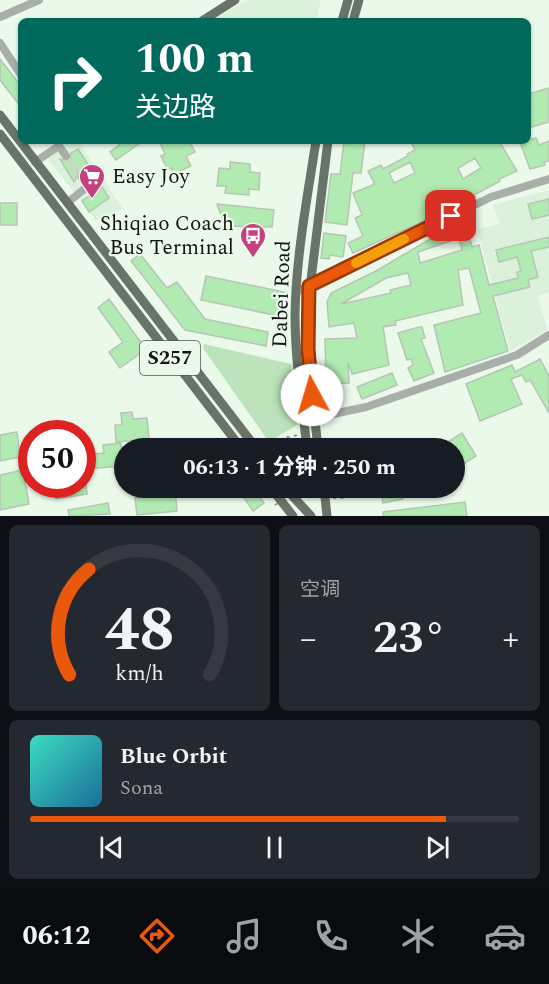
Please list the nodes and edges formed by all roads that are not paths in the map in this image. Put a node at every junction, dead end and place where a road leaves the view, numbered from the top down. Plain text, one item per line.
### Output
1 (39, 0) edge
2 (235, 0) edge
3 (348, 0) edge
4 (361, 0) edge
5 (0, 17) edge
6 (207, 18) edge
7 (343, 18) edge
8 (354, 18) edge
9 (0, 43) edge
10 (18, 70) edge
11 (0, 115) edge
12 (0, 129) edge
13 (0, 134) edge
14 (18, 137) edge
15 (18, 138) edge
16 (23, 144) edge
17 (316, 144) edge
18 (328, 144) edge
19 (66, 156) dead end
20 (35, 162) junction
21 (82, 178) dead end
22 (549, 179) edge
23 (68, 203) junction
24 (309, 286) junction
25 (296, 292) junction
26 (549, 335) edge
27 (314, 418) junction
28 (233, 438) edge
29 (248, 438) edge
30 (306, 438) edge
31 (317, 438) edge
32 (279, 498) edge
33 (295, 498) edge
34 (300, 498) edge
35 (325, 498) edge
36 (301, 504) junction
37 (293, 516) edge
38 (304, 516) edge
39 (311, 516) edge
40 (327, 516) edge

1 - 5 street
2 - 6 main road
3 - 7 main road
4 - 8 main road
9 - 10 street
11 - 14 main road, S257
12 - 15 main road
13 - 28 main road, S257
16 - 20 main road, S257
17 - 25 main road, Dabei Road
18 - 24 main road, Dabei Road
19 - 20 street
20 - 23 main road, S257
21 - 23 street
22 - 24 street
23 - 29 main road, S257
24 - 25 street
24 - 27 main road, Dabei Road
25 - 30 main road, Dabei Road
26 - 27 street
27 - 31 main road, Dabei Road
32 - 37 main road
33 - 36 main road
34 - 36 main road
35 - 40 main road
36 - 38 main road
36 - 39 main road

